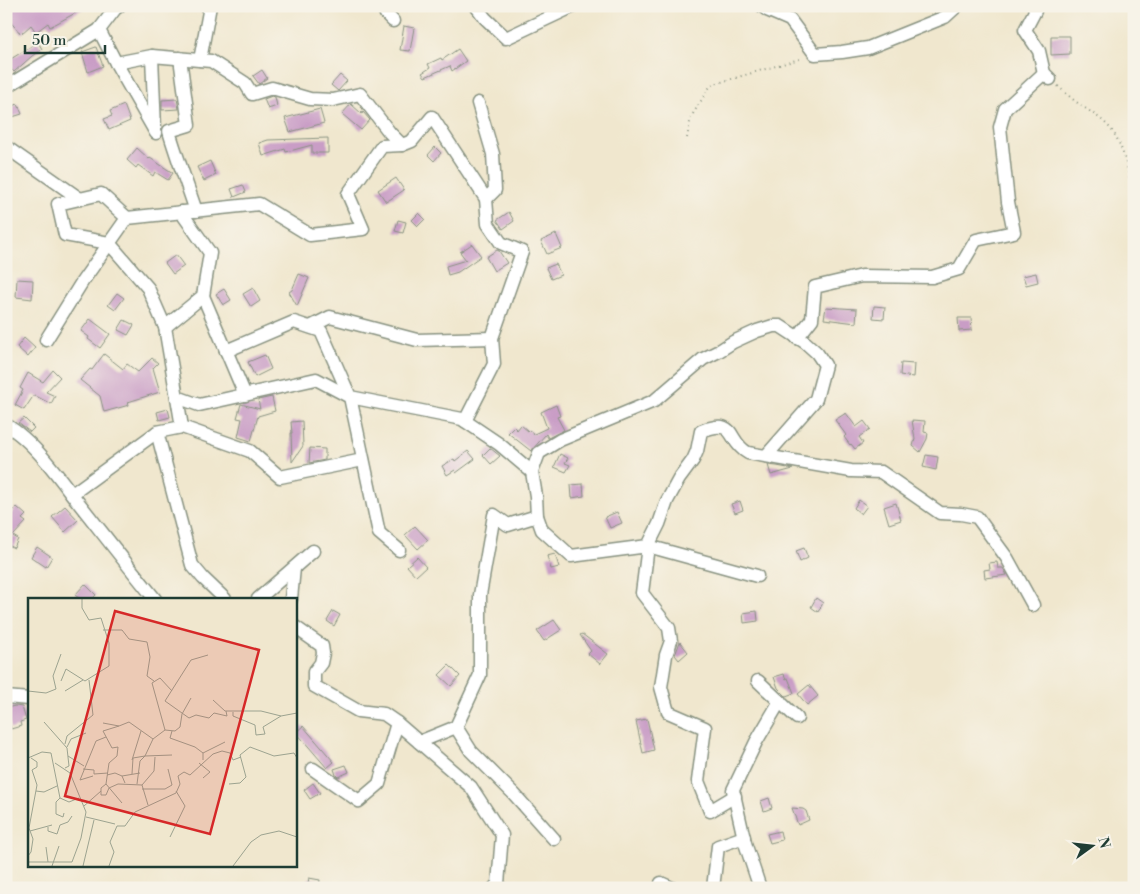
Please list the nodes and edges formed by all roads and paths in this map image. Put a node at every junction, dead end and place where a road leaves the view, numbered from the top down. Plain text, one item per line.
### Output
1 (119, 6) edge
2 (210, 6) edge
3 (382, 6) edge
4 (476, 6) edge
5 (574, 6) edge
6 (762, 6) edge
7 (957, 6) edge
8 (1034, 6) edge
9 (393, 21) dead end
10 (99, 30) junction
11 (815, 54) junction
12 (152, 56) junction
13 (180, 58) junction
14 (200, 60) junction
15 (116, 63) junction
16 (1047, 76) junction
17 (7, 84) edge
18 (478, 103) dead end
19 (169, 131) junction
20 (156, 133) junction
21 (686, 138) dead end
22 (402, 145) junction
23 (6, 148) edge
24 (1134, 191) edge
25 (80, 199) junction
26 (486, 200) junction
27 (196, 211) junction
28 (181, 212) junction
29 (127, 218) junction
30 (109, 243) junction
31 (203, 296) junction
32 (165, 327) junction
33 (310, 327) junction
34 (492, 338) junction
35 (797, 338) junction
36 (46, 340) dead end
37 (226, 351) junction
38 (245, 395) junction
39 (177, 396) junction
40 (350, 397) junction
41 (465, 421) junction
42 (6, 425) edge
43 (182, 427) junction
44 (157, 432) junction
45 (766, 456) junction
46 (363, 460) junction
47 (532, 472) junction
48 (72, 494) junction
49 (537, 516) junction
50 (648, 546) junction
51 (399, 550) dead end
52 (313, 551) dead end
53 (294, 568) junction
54 (757, 576) dead end
55 (154, 598) edge
56 (224, 598) edge
57 (259, 598) edge
58 (291, 598) edge
59 (1033, 605) dead end
60 (296, 628) edge
61 (758, 681) dead end
62 (6, 697) edge
63 (28, 699) edge
64 (780, 701) junction
65 (797, 718) dead end
66 (397, 723) junction
67 (456, 727) junction
68 (419, 742) junction
69 (313, 769) dead end
70 (734, 796) junction
71 (744, 836) junction
72 (554, 839) dead end
73 (494, 888) edge
74 (712, 888) edge
75 (760, 888) edge

1 - 10 street
2 - 14 street
3 - 9 street
4 - 5 street
6 - 11 street
7 - 11 street
8 - 16 street
10 - 15 street
10 - 17 street
11 - 21 path
12 - 13 street
12 - 15 street
12 - 20 street
13 - 14 street
13 - 19 street
14 - 22 street
15 - 20 street
16 - 24 path
16 - 35 street
18 - 26 street
19 - 20 street
19 - 27 street
22 - 26 street
22 - 27 street
23 - 25 street
25 - 29 street
25 - 30 street
26 - 34 street
27 - 28 street
28 - 29 street
28 - 31 street
29 - 30 street
30 - 32 street
30 - 36 street
31 - 32 street
31 - 37 street
32 - 39 street
33 - 34 street
33 - 37 street
33 - 40 street
34 - 41 street
35 - 45 street
35 - 47 street
37 - 38 street
38 - 39 street
38 - 40 street
39 - 43 street
40 - 41 street
40 - 46 street
41 - 47 street
42 - 48 street
43 - 44 street
43 - 46 street
44 - 48 street
44 - 56 street
45 - 50 street
45 - 59 street
46 - 51 street
47 - 49 street
48 - 55 street
49 - 50 street
49 - 67 street
50 - 54 street
50 - 70 street
52 - 53 street
53 - 57 street
53 - 58 street
60 - 66 street
61 - 64 street
62 - 63 street
64 - 65 street
64 - 70 street
66 - 68 street
66 - 69 street
67 - 68 street
67 - 72 street
68 - 73 street
70 - 71 street
71 - 74 street
71 - 75 street

